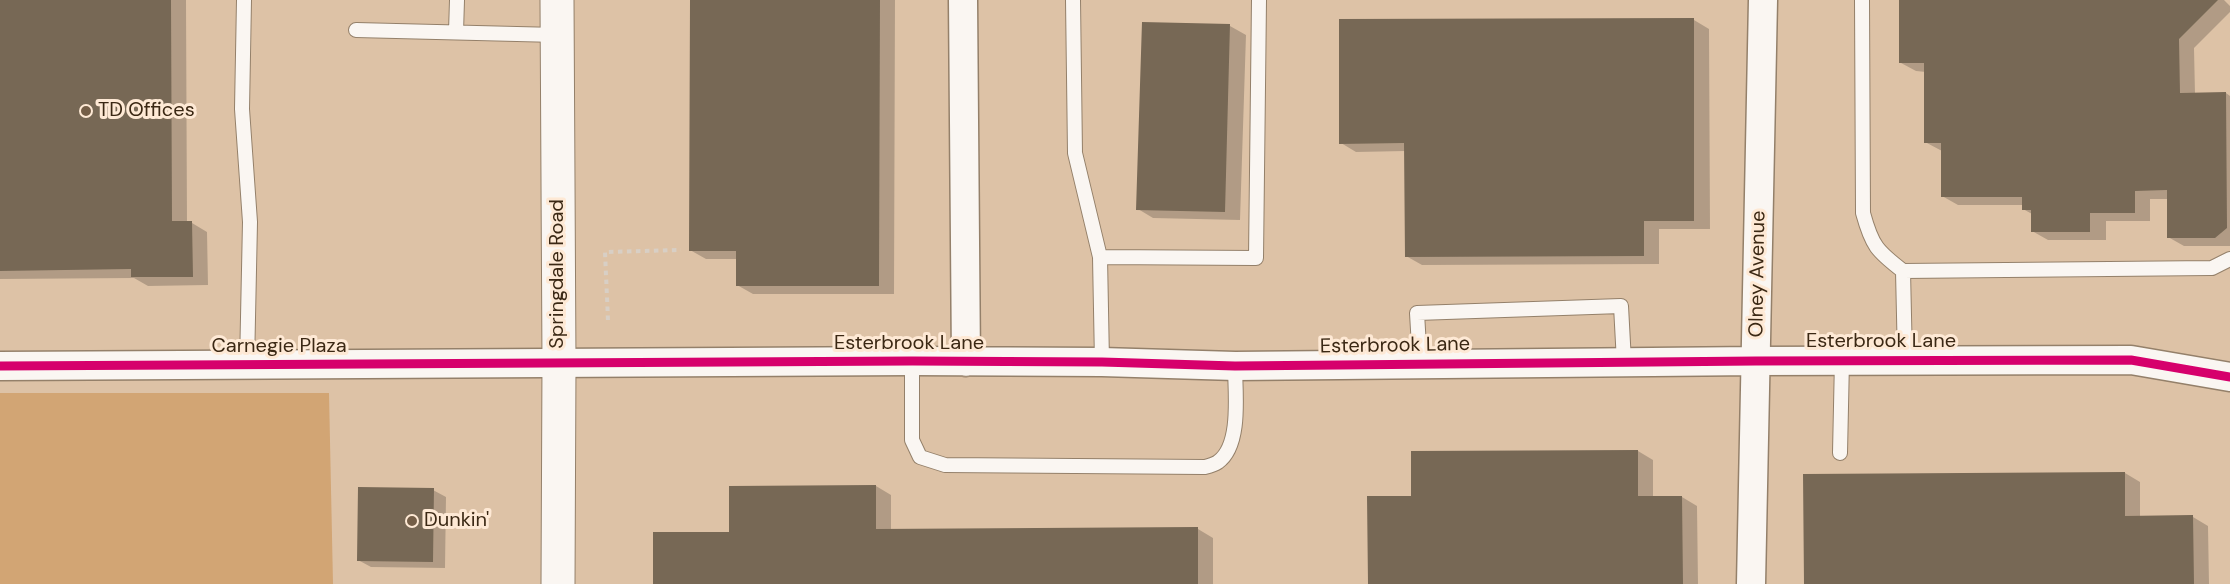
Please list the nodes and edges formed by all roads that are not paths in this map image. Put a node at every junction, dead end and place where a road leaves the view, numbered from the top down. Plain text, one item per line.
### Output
1 (244, 0) edge
2 (457, 0) edge
3 (557, 0) edge
4 (963, 0) edge
5 (1073, 0) edge
6 (1259, 0) edge
7 (1763, 0) edge
8 (1862, 0) edge
9 (356, 30) dead end
10 (456, 32) junction
11 (557, 35) junction
12 (1100, 257) junction
13 (2230, 259) edge
14 (1903, 271) junction
15 (1842, 360) junction
16 (1905, 360) junction
17 (912, 361) junction
18 (1756, 361) junction
19 (966, 362) junction
20 (1102, 362) junction
21 (1624, 362) junction
22 (559, 363) junction
23 (1420, 364) junction
24 (248, 365) junction
25 (0, 366) edge
26 (1235, 366) junction
27 (2230, 376) edge
28 (1840, 453) dead end
29 (558, 584) edge
30 (1751, 584) edge

1 - 24 lane
2 - 10 lane
3 - 11 main road, Springdale Road
4 - 19 street
5 - 12 lane
6 - 12 lane
7 - 18 street, Olney Avenue
8 - 14 lane
9 - 10 lane
10 - 11 lane
11 - 22 main road, Springdale Road
12 - 20 lane
13 - 14 lane
14 - 16 lane
15 - 16 street, Esterbrook Lane
15 - 18 street, Esterbrook Lane
15 - 28 lane
16 - 27 street, Esterbrook Lane
17 - 19 street, Esterbrook Lane
17 - 22 street, Esterbrook Lane
17 - 26 lane
18 - 21 street, Esterbrook Lane
18 - 30 street, Olney Avenue
19 - 20 street, Esterbrook Lane
20 - 26 street, Esterbrook Lane
21 - 23 street, Esterbrook Lane
21 - 23 lane
22 - 24 street, Carnegie Plaza
22 - 29 main road, Springdale Road
23 - 26 street, Esterbrook Lane
24 - 25 street, Carnegie Plaza

